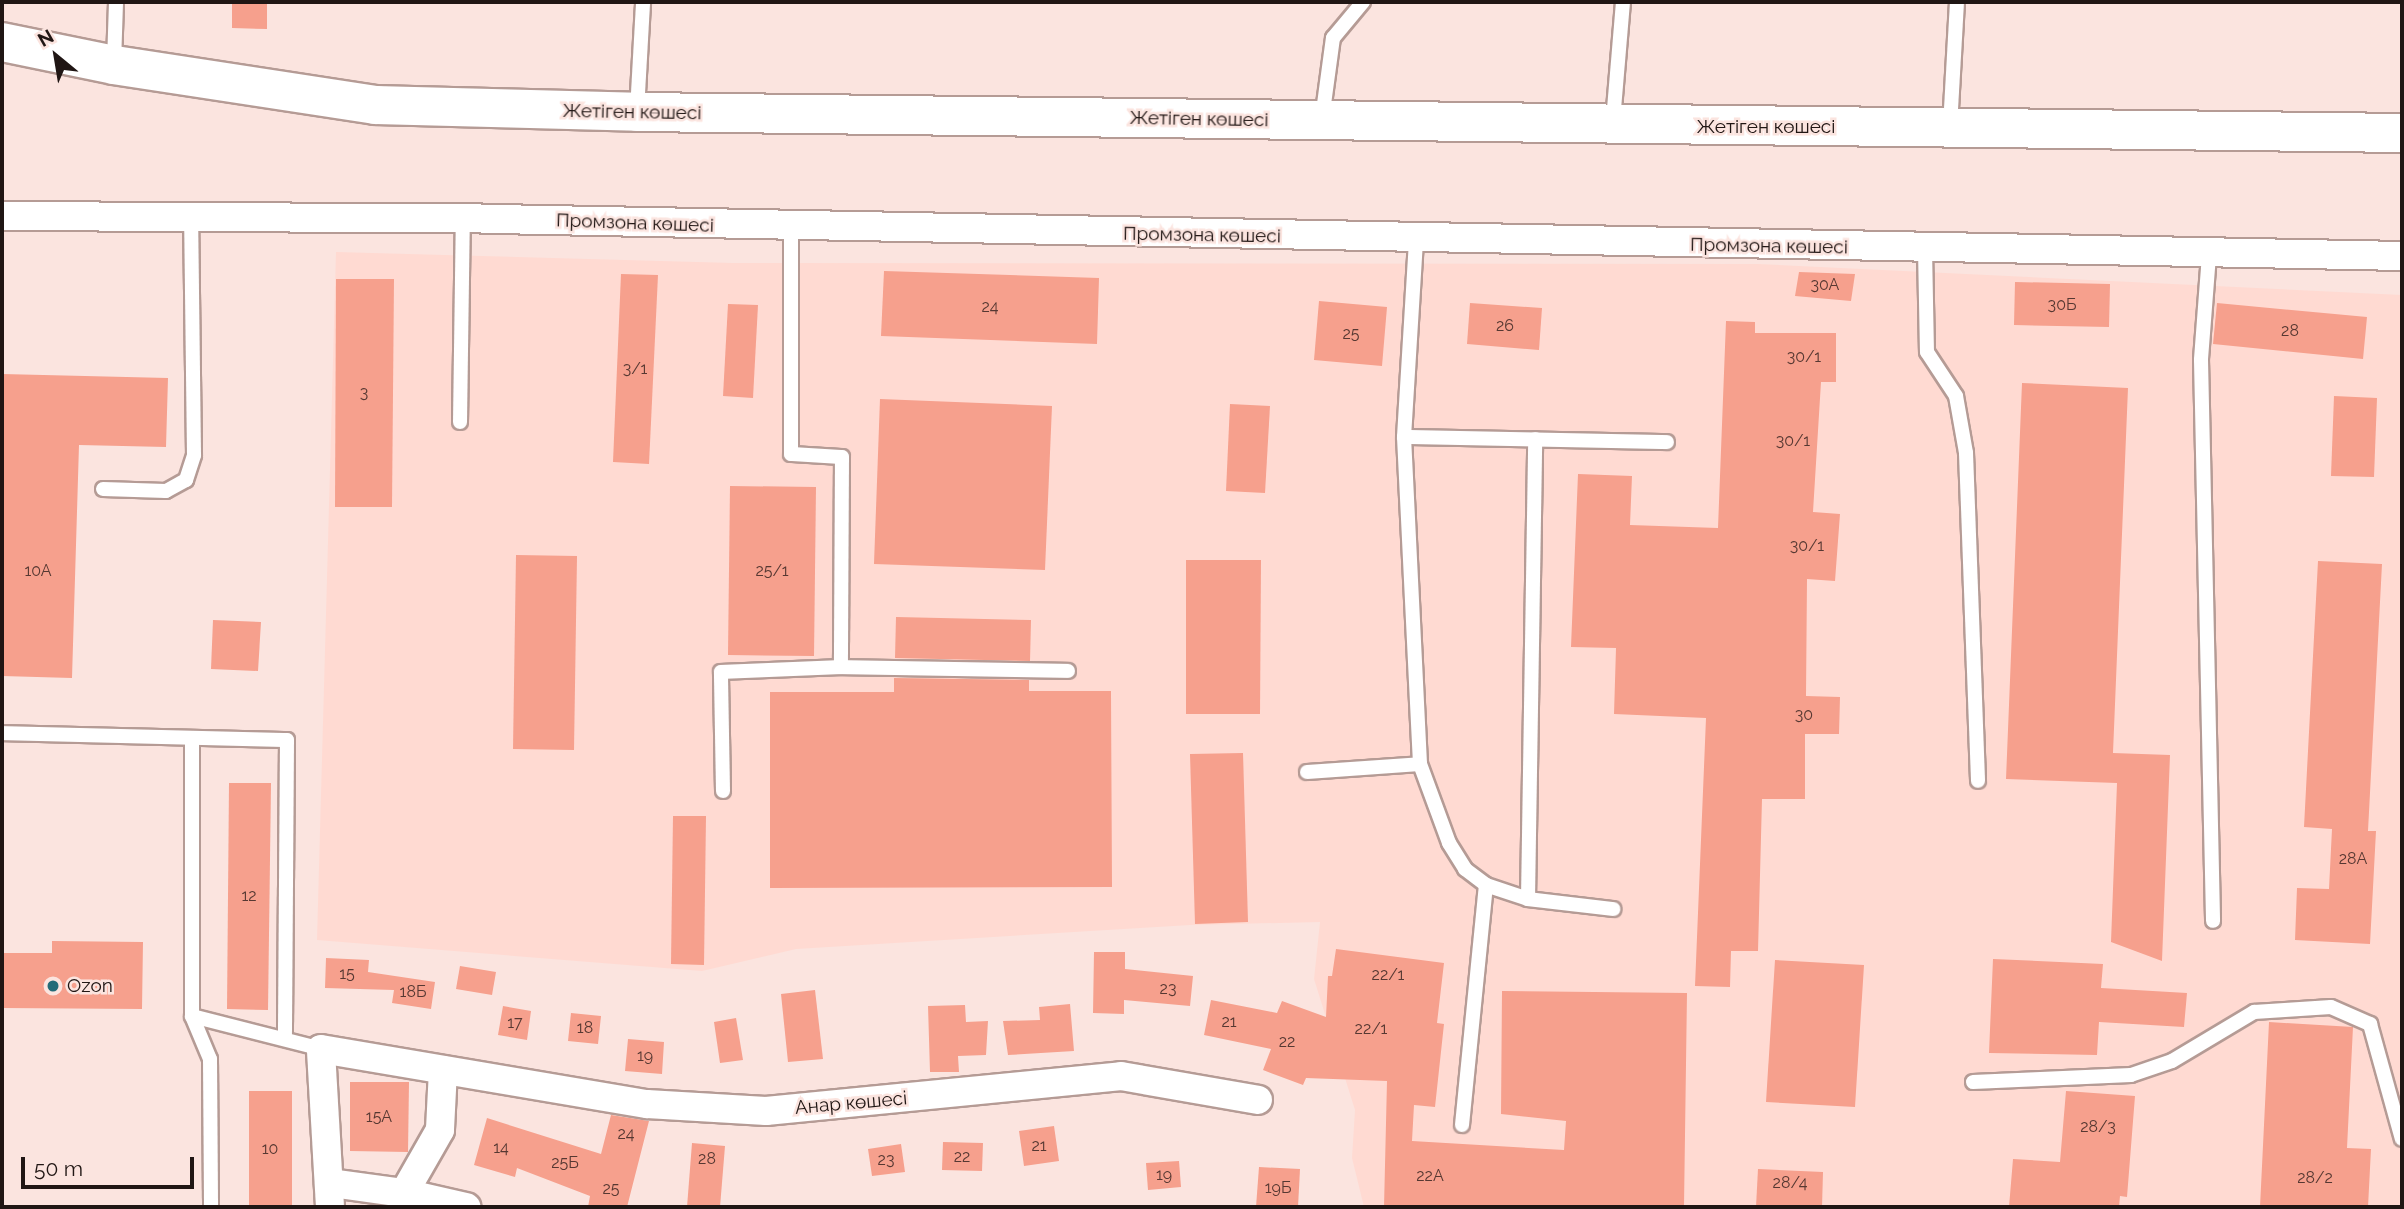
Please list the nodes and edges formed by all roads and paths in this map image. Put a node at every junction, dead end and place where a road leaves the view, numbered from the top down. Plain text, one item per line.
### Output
1 (116, 2) edge
2 (643, 2) edge
3 (1363, 2) edge
4 (1623, 2) edge
5 (1958, 2) edge
6 (2, 42) edge
7 (114, 65) junction
8 (637, 112) junction
9 (1321, 120) junction
10 (1612, 126) junction
11 (1950, 128) junction
12 (2402, 133) edge
13 (2, 216) edge
14 (191, 217) junction
15 (463, 219) junction
16 (791, 228) junction
17 (1416, 238) junction
18 (1925, 249) junction
19 (2209, 255) junction
20 (2402, 256) edge
21 (460, 422) dead end
22 (1404, 437) junction
23 (1535, 439) junction
24 (1667, 442) dead end
25 (103, 489) dead end
26 (841, 667) junction
27 (1068, 671) dead end
28 (2, 733) edge
29 (192, 741) junction
30 (1420, 764) junction
31 (1307, 772) dead end
32 (1978, 781) dead end
33 (723, 792) dead end
34 (1486, 885) junction
35 (1528, 899) junction
36 (1613, 909) dead end
37 (2213, 921) dead end
38 (192, 1016) junction
39 (285, 1037) junction
40 (321, 1049) junction
41 (443, 1070) junction
42 (1973, 1082) dead end
43 (1258, 1100) dead end
44 (1462, 1125) dead end
45 (2402, 1139) edge
46 (404, 1192) junction
47 (330, 1195) edge
48 (211, 1207) edge
49 (466, 1207) edge

1 - 7 lane
2 - 8 lane
3 - 9 lane
4 - 10 lane
5 - 11 lane
6 - 7 street, Жетіген көшесі
7 - 8 street, Жетіген көшесі
8 - 9 street, Жетіген көшесі
9 - 10 street, Жетіген көшесі
10 - 11 street, Жетіген көшесі
11 - 12 street, Жетіген көшесі
13 - 14 street, Промзона көшесі
14 - 15 street, Промзона көшесі
14 - 25 lane
15 - 16 street, Промзона көшесі
15 - 21 lane
16 - 17 street, Промзона көшесі
16 - 26 lane
17 - 18 street, Промзона көшесі
17 - 22 lane
18 - 19 street, Промзона көшесі
18 - 32 lane
19 - 20 street, Промзона көшесі
19 - 37 lane
22 - 23 lane
22 - 30 lane
23 - 24 lane
23 - 35 lane
26 - 27 lane
26 - 33 lane
28 - 29 lane
29 - 38 lane
29 - 39 lane
30 - 31 lane
30 - 34 lane
34 - 35 lane
34 - 44 lane
35 - 36 lane
38 - 39 lane
38 - 48 lane
39 - 40 lane
40 - 41 street, Анар көшесі
40 - 47 street
41 - 43 street, Анар көшесі
41 - 46 street
42 - 45 lane
46 - 47 street
46 - 49 street

